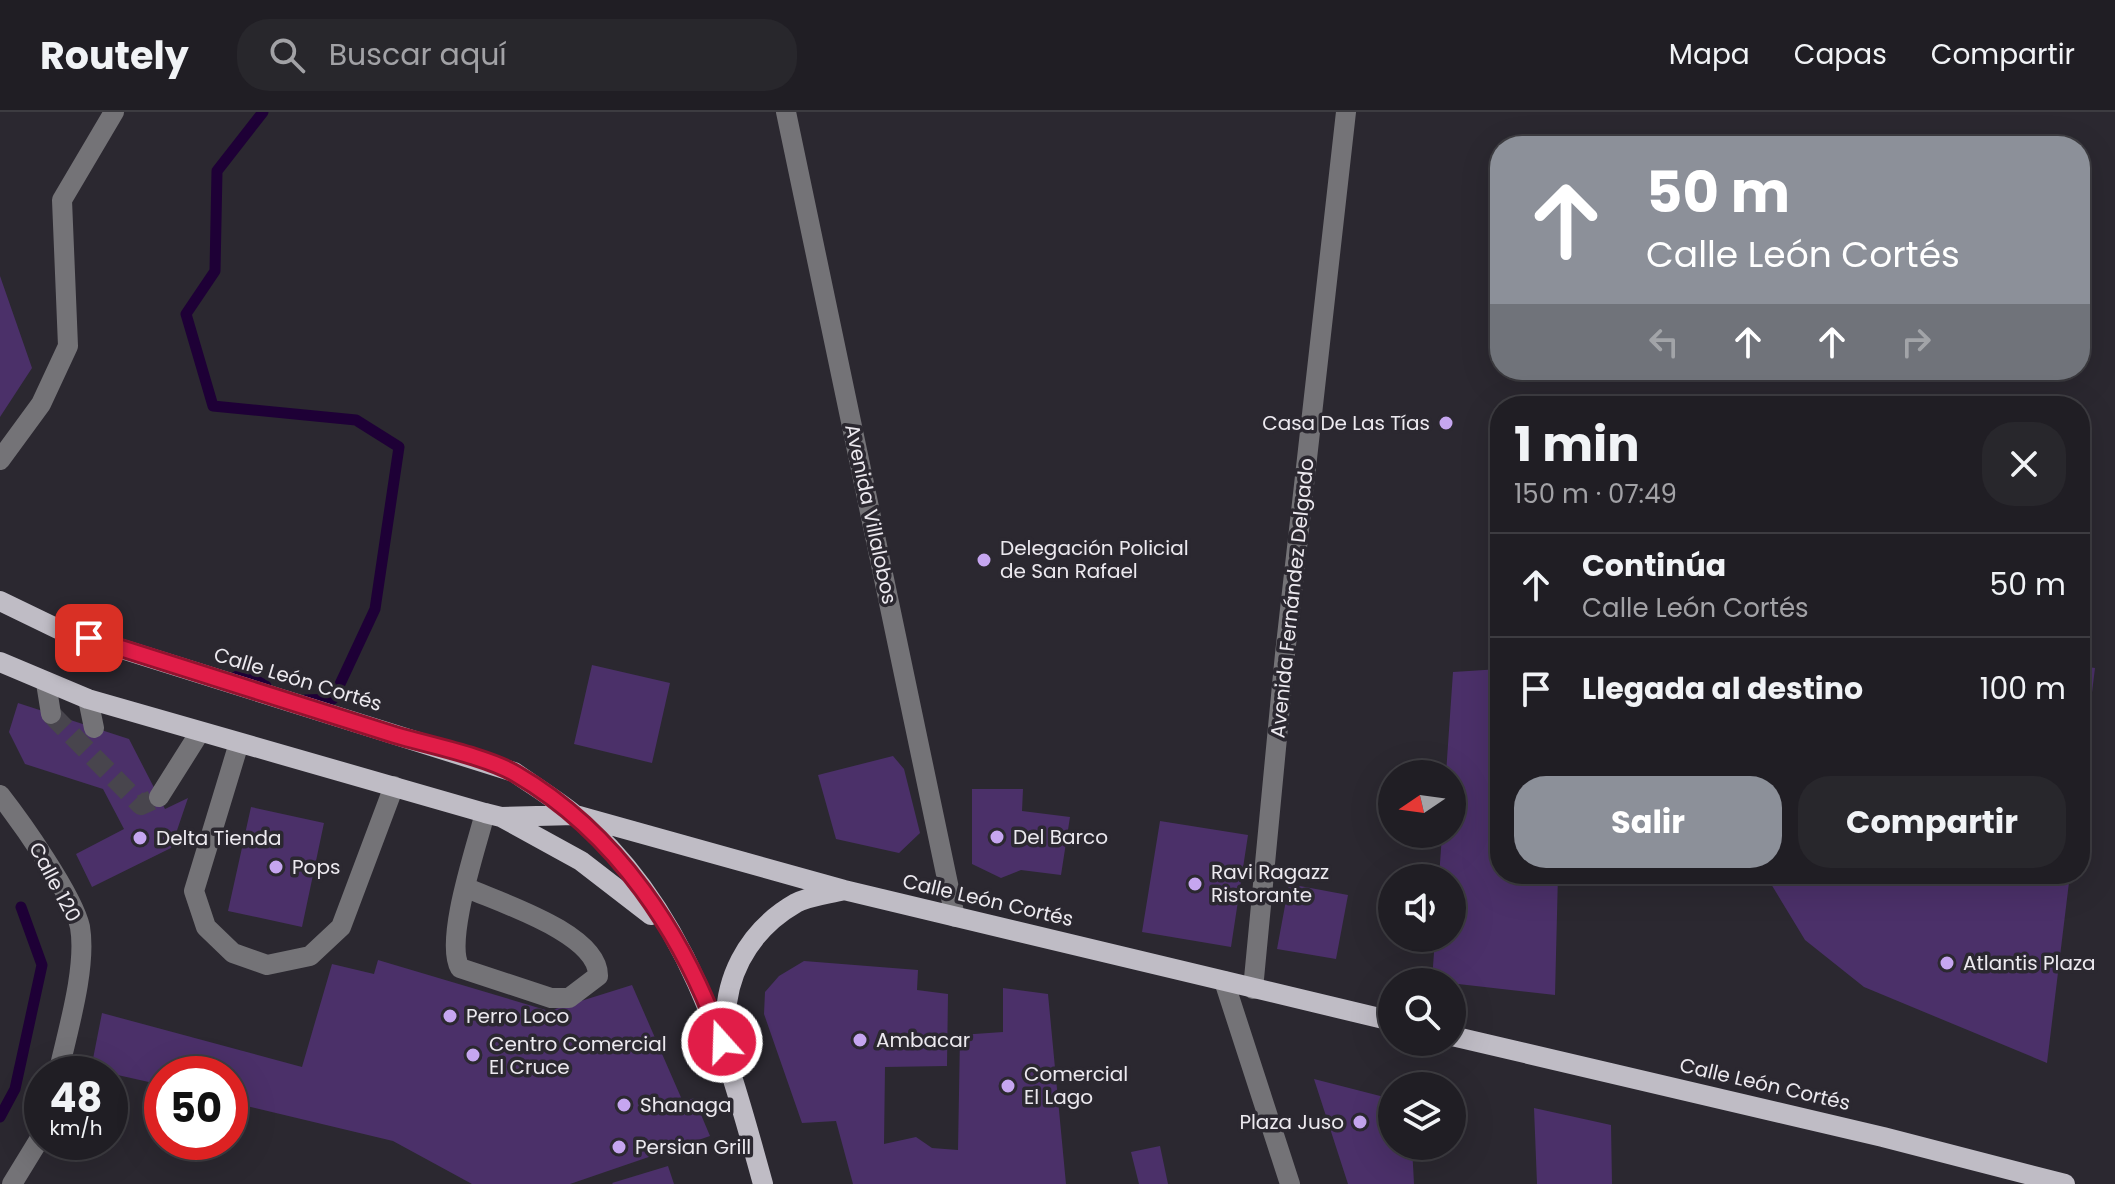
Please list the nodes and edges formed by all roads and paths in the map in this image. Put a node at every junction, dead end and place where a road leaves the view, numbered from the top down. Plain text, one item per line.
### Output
1 (114, 112) edge
2 (786, 112) edge
3 (1346, 112) edge
4 (0, 460) edge
5 (0, 601) edge
6 (0, 662) edge
7 (46, 683) junction
8 (88, 699) junction
9 (51, 714) tunnel mouth
10 (94, 728) dead end
11 (200, 732) junction
12 (239, 743) junction
13 (394, 786) junction
14 (0, 795) edge
15 (159, 797) dead end
16 (493, 815) junction
17 (575, 815) junction
18 (467, 888) junction
19 (844, 890) junction
20 (955, 917) junction
21 (670, 929) junction
22 (1224, 981) junction
23 (1253, 989) junction
24 (1378, 1018) edge
25 (1466, 1039) edge
26 (61, 1056) edge
27 (730, 1066) junction
28 (27, 1160) edge
29 (12, 1184) edge
30 (763, 1184) edge
31 (1290, 1184) edge
32 (2065, 1184) edge

1 - 4 street
2 - 20 street, Avenida Villalobos
3 - 23 street, Avenida Fernández Delgado
5 - 17 main road, Calle León Cortés
6 - 7 main road, Calle León Cortés
7 - 8 main road, Calle León Cortés
7 - 9 street
8 - 10 street
8 - 11 main road, Calle León Cortés
11 - 12 main road, Calle León Cortés
11 - 15 street
12 - 13 main road, Calle León Cortés
12 - 13 street
13 - 16 main road, Calle León Cortés
14 - 26 street, Calle 120
16 - 17 main road, Calle León Cortés
16 - 18 street
16 - 21 main road
17 - 19 main road, Calle León Cortés
17 - 21 main road
18 - 18 street
19 - 20 main road, Calle León Cortés
19 - 27 main road
20 - 22 main road, Calle León Cortés
21 - 27 main road
22 - 23 main road, Calle León Cortés
22 - 31 street
23 - 24 main road, Calle León Cortés
25 - 32 main road, Calle León Cortés
27 - 30 main road
28 - 29 street

